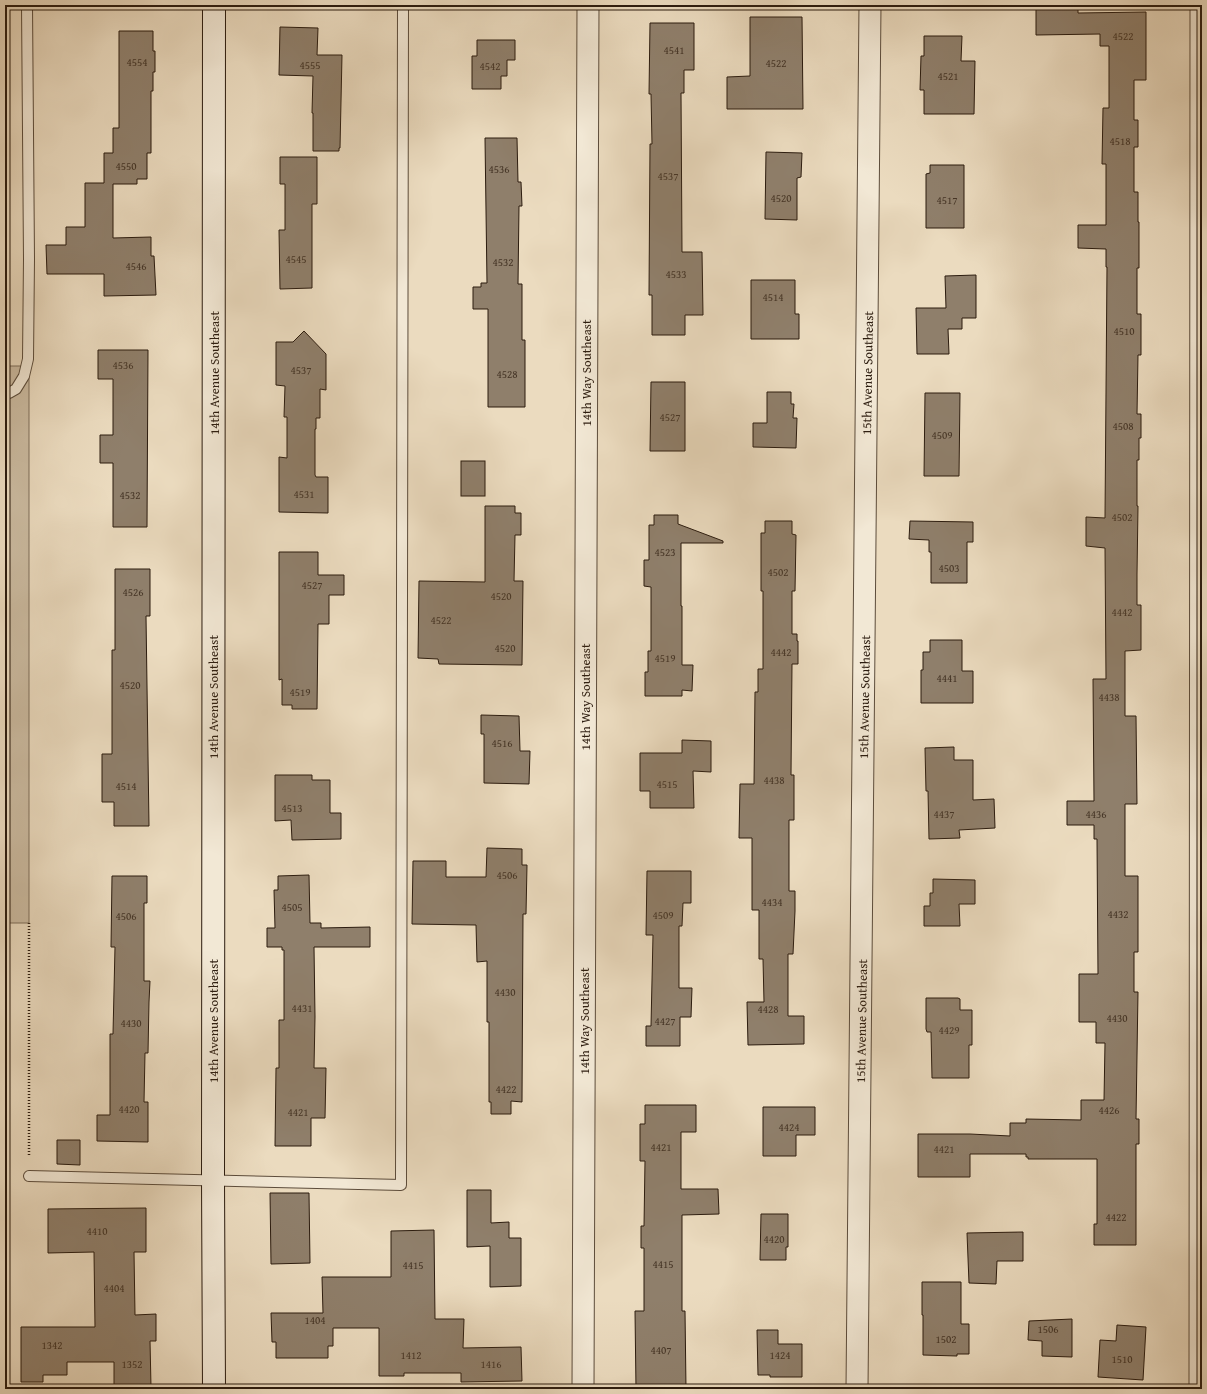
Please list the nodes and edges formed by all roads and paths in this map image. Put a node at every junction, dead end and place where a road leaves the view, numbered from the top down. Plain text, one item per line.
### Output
1 (27, 5) edge
2 (214, 5) edge
3 (403, 5) edge
4 (588, 5) edge
5 (870, 5) edge
6 (1201, 5) edge
7 (5, 393) edge
8 (30, 923) dead end
9 (30, 1176) joint
10 (213, 1180) junction
11 (214, 1389) edge
12 (583, 1389) edge
13 (857, 1389) edge
14 (1200, 1389) edge

1 - 7 lane
2 - 10 street, 14th Avenue Southeast
3 - 10 lane
4 - 12 street, 14th Way Southeast
5 - 13 street, 15th Avenue Southeast
6 - 14 street
8 - 9 path
9 - 10 lane
10 - 11 street, 14th Avenue Southeast

